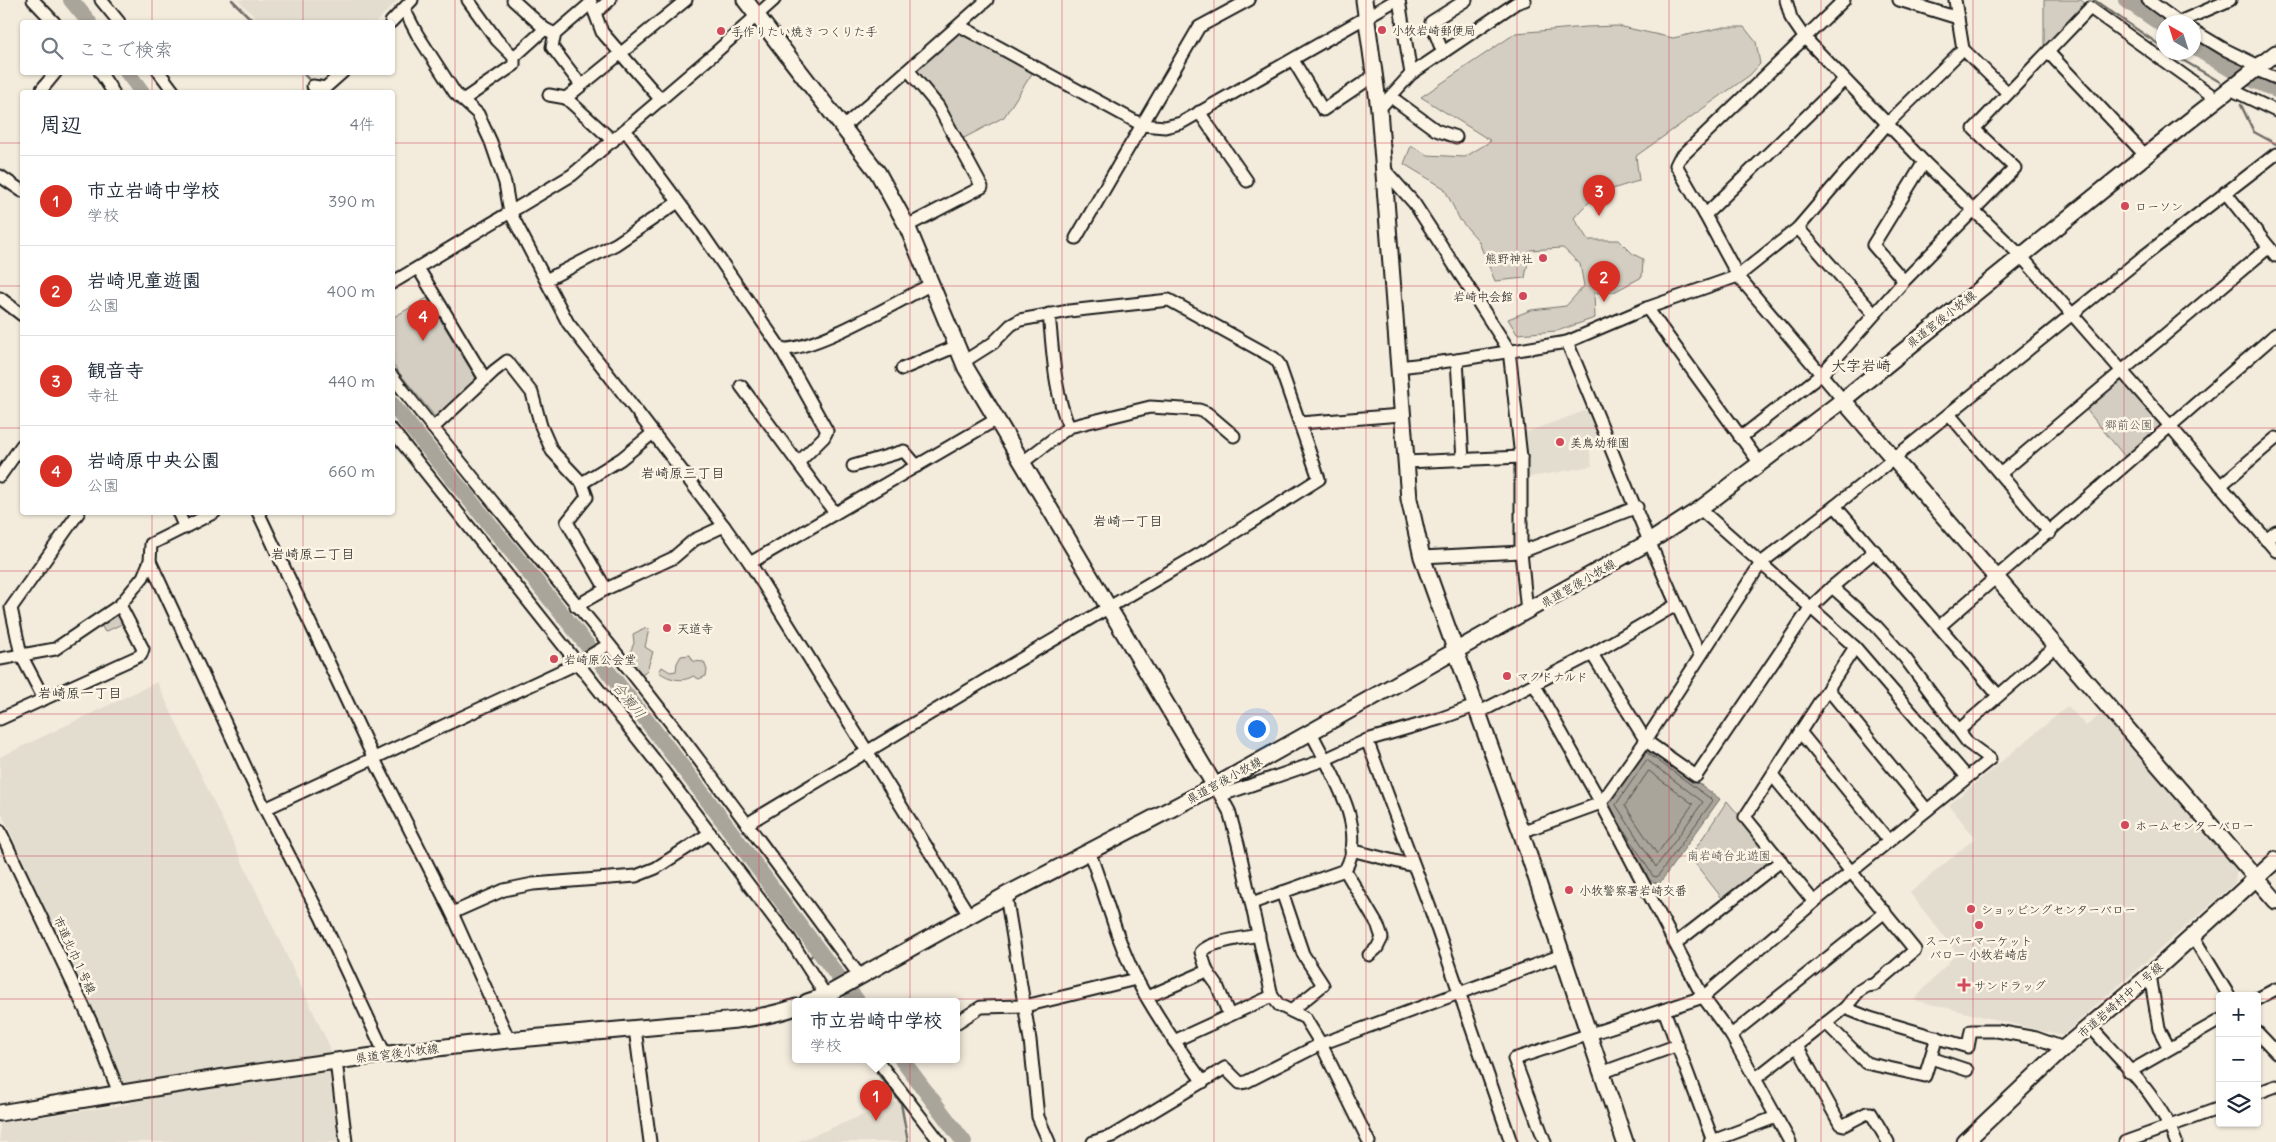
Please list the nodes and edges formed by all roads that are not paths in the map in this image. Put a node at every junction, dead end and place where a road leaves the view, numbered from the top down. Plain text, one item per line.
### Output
1 (33, 0) edge
2 (101, 0) edge
3 (412, 0) edge
4 (468, 0) edge
5 (514, 0) edge
6 (610, 0) edge
7 (686, 0) edge
8 (745, 0) edge
9 (774, 0) edge
10 (988, 0) edge
11 (1249, 0) edge
12 (1364, 0) edge
13 (1398, 0) edge
14 (1466, 0) edge
15 (1525, 0) edge
16 (1786, 0) edge
17 (1844, 0) edge
18 (1899, 0) edge
19 (1955, 0) edge
20 (2148, 0) edge
21 (2230, 0) edge
22 (592, 5) edge
23 (404, 9) junction
24 (2168, 15) edge
25 (2195, 15) edge
26 (757, 16) junction
27 (1366, 17) junction
28 (1958, 18) junction
29 (52, 20) edge
30 (117, 20) edge
31 (393, 20) edge
32 (960, 26) junction
33 (550, 31) junction
34 (2201, 36) edge
35 (1804, 37) junction
36 (1963, 49) junction
37 (2048, 52) junction
38 (620, 53) junction
39 (1443, 53) junction
40 (2276, 54) edge
41 (514, 57) junction
42 (1293, 60) junction
43 (2256, 68) junction
44 (909, 71) junction
45 (1412, 74) junction
46 (54, 75) edge
47 (102, 75) edge
48 (161, 75) edge
49 (340, 75) edge
50 (1375, 75) junction
51 (2276, 78) edge
52 (1844, 80) junction
53 (581, 85) junction
54 (313, 86) dead end
55 (2233, 86) junction
56 (42, 90) edge
57 (112, 90) edge
58 (172, 90) edge
59 (2008, 93) junction
60 (549, 96) dead end
61 (1391, 97) junction
62 (566, 98) junction
63 (2217, 99) junction
64 (463, 100) junction
65 (661, 100) junction
66 (1380, 109) junction
67 (2276, 111) edge
68 (1200, 112) junction
69 (1888, 123) junction
70 (1142, 125) junction
71 (842, 128) junction
72 (625, 130) junction
73 (1456, 137) dead end
74 (613, 141) junction
75 (2276, 154) edge
76 (2146, 156) junction
77 (1924, 162) junction
78 (1384, 168) junction
79 (0, 176) edge
80 (1247, 180) dead end
81 (20, 190) edge
82 (2225, 192) junction
83 (678, 202) junction
84 (1974, 208) junction
85 (510, 212) junction
86 (1705, 215) junction
87 (906, 226) junction
88 (1798, 228) junction
89 (1076, 238) dead end
90 (2272, 251) edge
91 (2021, 256) junction
92 (418, 268) junction
93 (1738, 276) junction
94 (546, 280) junction
95 (395, 281) edge
96 (1904, 281) junction
97 (930, 285) junction
98 (0, 298) edge
99 (1647, 308) junction
100 (20, 313) edge
101 (1049, 314) junction
102 (1874, 314) junction
103 (2073, 315) junction
104 (2276, 334) edge
105 (1567, 342) junction
106 (957, 346) junction
107 (780, 349) junction
108 (1509, 350) junction
109 (1457, 360) junction
110 (963, 362) junction
111 (1399, 367) junction
112 (902, 370) dead end
113 (2121, 371) junction
114 (1822, 374) junction
115 (485, 379) junction
116 (395, 380) edge
117 (741, 386) dead end
118 (1843, 400) junction
119 (1949, 414) junction
120 (1401, 415) junction
121 (997, 419) junction
122 (1300, 422) junction
123 (1069, 427) junction
124 (2171, 427) junction
125 (433, 428) junction
126 (653, 433) junction
127 (395, 434) edge
128 (1234, 436) dead end
129 (1740, 438) junction
130 (2276, 438) edge
131 (20, 448) edge
132 (1520, 457) junction
133 (1892, 458) junction
134 (1463, 460) junction
135 (799, 462) junction
136 (1023, 462) junction
137 (1406, 462) junction
138 (1760, 462) junction
139 (853, 466) dead end
140 (917, 466) junction
141 (2000, 474) junction
142 (0, 476) edge
143 (582, 483) junction
144 (2220, 486) junction
145 (1836, 506) junction
146 (1637, 507) junction
147 (1700, 509) junction
148 (836, 513) junction
149 (77, 515) edge
150 (179, 515) edge
151 (209, 515) edge
152 (259, 515) edge
153 (724, 526) junction
154 (185, 528) junction
155 (2276, 532) edge
156 (2050, 533) junction
157 (2266, 540) junction
158 (1649, 542) junction
159 (1875, 551) junction
160 (2276, 551) edge
161 (1521, 552) junction
162 (1422, 557) junction
163 (150, 561) junction
164 (750, 563) junction
165 (1760, 563) junction
166 (1996, 578) junction
167 (1832, 587) junction
168 (606, 589) junction
169 (120, 605) junction
170 (1676, 605) junction
171 (576, 606) junction
172 (1110, 606) junction
173 (1810, 608) junction
174 (1526, 612) junction
175 (1940, 626) junction
176 (2056, 646) junction
177 (1855, 647) junction
178 (603, 648) dead end
179 (1456, 650) junction
180 (1592, 654) junction
181 (21, 655) junction
182 (1700, 655) junction
183 (0, 659) edge
184 (578, 663) junction
185 (1534, 684) junction
186 (1828, 689) junction
187 (1998, 695) junction
188 (44, 699) junction
189 (1476, 709) junction
190 (0, 719) edge
191 (1959, 730) junction
192 (1311, 732) junction
193 (1800, 732) junction
194 (1367, 740) junction
195 (1646, 741) junction
196 (868, 751) junction
197 (374, 759) junction
198 (1324, 760) junction
199 (1773, 776) junction
200 (1967, 777) junction
201 (1218, 791) junction
202 (1601, 803) junction
203 (265, 808) junction
204 (1927, 810) junction
205 (747, 824) junction
206 (0, 831) edge
207 (1521, 832) junction
208 (710, 833) junction
209 (1889, 841) junction
210 (1351, 850) junction
211 (1089, 851) junction
212 (2276, 860) edge
213 (1782, 861) junction
214 (1414, 866) junction
215 (1345, 870) junction
216 (1851, 872) junction
217 (2255, 879) junction
218 (1282, 892) junction
219 (1006, 895) junction
220 (1814, 902) junction
221 (2276, 902) edge
222 (1252, 904) junction
223 (452, 912) junction
224 (1885, 912) junction
225 (969, 915) junction
226 (1259, 935) junction
227 (2192, 935) junction
228 (1676, 943) junction
229 (1562, 954) junction
230 (1369, 955) dead end
231 (1207, 971) junction
232 (859, 975) junction
233 (2150, 975) junction
234 (1136, 979) junction
235 (2276, 989) edge
236 (1461, 992) junction
237 (2226, 992) edge
238 (1272, 996) junction
239 (828, 997) edge
240 (1147, 997) junction
241 (1703, 997) junction
242 (2261, 997) edge
243 (1025, 1006) junction
244 (792, 1008) edge
245 (1845, 1008) junction
246 (1664, 1010) junction
247 (1291, 1011) junction
248 (1229, 1015) junction
249 (960, 1021) edge
250 (2216, 1022) edge
251 (1826, 1023) junction
252 (2090, 1026) junction
253 (634, 1028) junction
254 (1588, 1035) junction
255 (1731, 1035) junction
256 (2261, 1036) edge
257 (1937, 1037) junction
258 (509, 1040) junction
259 (1174, 1041) junction
260 (1321, 1044) junction
261 (1678, 1045) junction
262 (1797, 1046) junction
263 (2064, 1048) junction
264 (2169, 1048) junction
265 (2276, 1052) edge
266 (385, 1054) junction
267 (1931, 1058) junction
268 (336, 1060) junction
269 (879, 1063) edge
270 (1967, 1070) dead end
271 (2130, 1072) junction
272 (1601, 1073) junction
273 (1755, 1079) junction
274 (1203, 1082) junction
275 (2276, 1086) edge
276 (2261, 1092) edge
277 (119, 1093) junction
278 (2216, 1109) edge
279 (0, 1113) edge
280 (1776, 1117) junction
281 (2170, 1126) junction
282 (1711, 1141) edge
283 (346, 1142) edge
284 (650, 1142) edge
285 (940, 1142) edge
286 (1049, 1142) edge
287 (1093, 1142) edge
288 (1369, 1142) edge
289 (1512, 1142) edge
290 (1545, 1142) edge
291 (1625, 1142) edge
292 (1790, 1142) edge
293 (1888, 1142) edge
294 (1965, 1142) edge
295 (2125, 1142) edge
296 (2176, 1142) edge

1 - 29 street
2 - 30 street
3 - 23 street
4 - 41 street
5 - 33 street
6 - 22 street
7 - 38 street
8 - 26 street
9 - 26 street
10 - 32 street
11 - 70 street
12 - 27 street
13 - 27 street
13 - 45 street
14 - 39 street
15 - 39 street
16 - 35 street
17 - 35 street
18 - 28 street
19 - 28 street
20 - 24 street
21 - 25 street
22 - 33 street
22 - 38 street
23 - 31 street
23 - 64 street
26 - 65 street
26 - 71 street
27 - 42 street
27 - 50 street
28 - 36 street
32 - 44 street
32 - 70 street
33 - 41 street
33 - 53 street
34 - 43 street
35 - 52 street
35 - 86 street
36 - 59 street
36 - 69 street
37 - 59 street
37 - 63 street
37 - 76 street
38 - 53 street
38 - 65 street
39 - 45 street
40 - 43 street, 県道宮後小牧線
41 - 64 street
42 - 50 street
42 - 68 street
43 - 51 street
43 - 55 street, 県道宮後小牧線
44 - 71 street
44 - 87 street
45 - 61 street
46 - 56 street
47 - 57 street
48 - 58 street
49 - 54 street
50 - 66 street
52 - 69 street
52 - 86 street
53 - 62 street
55 - 63 street, 県道宮後小牧線
55 - 67 street
59 - 84 street
60 - 62 street
61 - 66 street
61 - 73 street
62 - 74 street
63 - 76 street, 県道宮後小牧線
64 - 85 street
65 - 72 street
66 - 78 street
68 - 70 street
68 - 80 street
69 - 77 street
69 - 88 street
70 - 89 street
71 - 87 street
72 - 74 street
72 - 83 street
74 - 85 street
75 - 82 street
76 - 91 street, 県道宮後小牧線
77 - 84 street
77 - 96 street
78 - 108 street
78 - 111 street
79 - 81 street
82 - 90 street
82 - 103 street
83 - 94 street
83 - 107 street
84 - 91 street
84 - 96 street
85 - 92 street
85 - 94 street
86 - 93 street
87 - 97 street
88 - 93 street
88 - 102 street
90 - 113 street
91 - 103 street
91 - 118 street, 県道宮後小牧線
92 - 95 street
92 - 115 street
93 - 99 street
93 - 114 street
94 - 126 street
96 - 102 street
97 - 106 street
97 - 107 street
98 - 100 street
99 - 105 street
99 - 129 street
101 - 110 street
101 - 122 street
101 - 123 street
102 - 114 street
103 - 113 street
103 - 119 street
104 - 124 street
105 - 108 street
105 - 146 street
106 - 110 street
106 - 112 street
107 - 135 street
108 - 109 street
108 - 132 street
109 - 111 street
109 - 134 street
110 - 121 street
111 - 120 street
113 - 124 street
113 - 141 street
114 - 118 street
114 - 129 street
115 - 125 street
115 - 143 street
116 - 125 street
117 - 135 street
118 - 133 street
118 - 138 street, 県道宮後小牧線
119 - 133 street
119 - 141 street
120 - 122 street
120 - 137 street
121 - 136 street
121 - 140 street
122 - 172 street
123 - 128 street
123 - 136 street
124 - 144 street
124 - 156 street
125 - 171 street
126 - 143 street
126 - 153 street
127 - 184 street
129 - 138 street
130 - 144 street
131 - 142 street
132 - 134 street
132 - 161 street
133 - 145 street
133 - 166 street
134 - 137 street
135 - 148 street
136 - 172 street
137 - 162 street
138 - 147 street, 県道宮後小牧線
139 - 140 street
140 - 148 street
141 - 156 street
143 - 168 street
144 - 157 street
145 - 159 street
145 - 165 street
146 - 158 street
146 - 161 street
147 - 158 street, 県道宮後小牧線
147 - 165 street
148 - 164 street
149 - 181 street
150 - 154 street
151 - 154 street
152 - 197 street
153 - 164 street
153 - 168 street
154 - 163 street
155 - 157 street
156 - 166 street
157 - 160 street
158 - 170 street
158 - 174 street, 県道宮後小牧線
159 - 167 street
159 - 175 street
161 - 162 street
161 - 174 street
162 - 179 street
163 - 169 street
163 - 203 street
164 - 196 street
165 - 173 street
165 - 182 street
166 - 175 street
166 - 176 street
167 - 173 street
167 - 191 street
168 - 171 street
169 - 181 street
169 - 188 street
170 - 180 street
170 - 182 street
171 - 205 street
172 - 196 street
172 - 201 street
173 - 177 street
173 - 195 street
174 - 179 street, 県道宮後小牧線
175 - 187 street
176 - 187 street
176 - 217 street
177 - 186 street
177 - 200 street
178 - 184 street
179 - 189 street
179 - 192 street, 県道宮後小牧線
180 - 185 street
180 - 195 street
181 - 183 street
181 - 188 street
182 - 195 street
184 - 197 street
184 - 208 street
185 - 189 street
185 - 202 street
186 - 193 street
186 - 204 street
187 - 191 street
188 - 190 street
189 - 194 street
189 - 207 street
191 - 200 street
192 - 198 street
192 - 201 street, 県道宮後小牧線
193 - 199 street
193 - 209 street
194 - 198 street
194 - 214 street
195 - 202 street
196 - 205 street
196 - 225 street
197 - 203 street
197 - 223 street
198 - 201 street
198 - 210 street
199 - 213 street
199 - 216 street
200 - 204 street
201 - 211 street, 県道宮後小牧線
201 - 222 street
202 - 207 street
202 - 228 street
203 - 266 street
204 - 209 street
205 - 232 street
206 - 277 street, 市道北巾１号線
207 - 229 street
208 - 223 street
208 - 239 street
209 - 216 street
210 - 214 street
210 - 215 street
211 - 219 street, 県道宮後小牧線
211 - 234 street
212 - 217 street, 市道岩崎村中１号線
213 - 220 street
213 - 228 street
214 - 236 street
215 - 218 street
215 - 230 street
216 - 220 street
216 - 224 street
217 - 221 street
217 - 227 street, 市道岩崎村中１号線
218 - 222 street
218 - 247 street
219 - 225 street, 県道宮後小牧線
219 - 243 street
220 - 241 street
222 - 226 street
223 - 258 street
224 - 245 street
224 - 255 street
225 - 232 street, 県道宮後小牧線
226 - 231 street
226 - 238 street
227 - 233 street, 市道岩崎村中１号線
227 - 237 street
228 - 241 street
229 - 236 street
229 - 254 street
231 - 240 street
231 - 248 street
232 - 239 street, 県道宮後小牧線
233 - 252 street, 市道岩崎村中１号線
233 - 264 street
234 - 240 street
234 - 243 street
235 - 242 street
236 - 260 street
236 - 289 street
238 - 247 street
238 - 248 street
240 - 259 street
241 - 246 street
241 - 255 street
243 - 249 street
243 - 286 street
244 - 253 street, 県道宮後小牧線
245 - 251 street
245 - 257 street
246 - 254 street
246 - 261 street
247 - 260 street
248 - 259 street
250 - 264 street
251 - 262 street
251 - 267 street
252 - 263 street, 市道岩崎村中１号線
252 - 271 street
253 - 258 street, 県道宮後小牧線
253 - 284 street
254 - 272 street
254 - 290 street
255 - 273 street
256 - 265 street
257 - 263 street
257 - 267 street
258 - 266 street, 県道宮後小牧線
259 - 274 street
260 - 274 street
260 - 288 street
261 - 272 street
261 - 282 street
262 - 273 street
262 - 293 street
263 - 294 street, 市道岩崎村中１号線
264 - 271 street
266 - 268 street, 県道宮後小牧線
267 - 270 street
268 - 277 street, 県道宮後小牧線
268 - 283 street
269 - 285 street
271 - 281 street
272 - 291 street
273 - 280 street
274 - 287 street
275 - 276 street
277 - 279 street, 県道宮後小牧線
278 - 281 street
280 - 282 street
280 - 292 street
281 - 295 street
281 - 296 street

